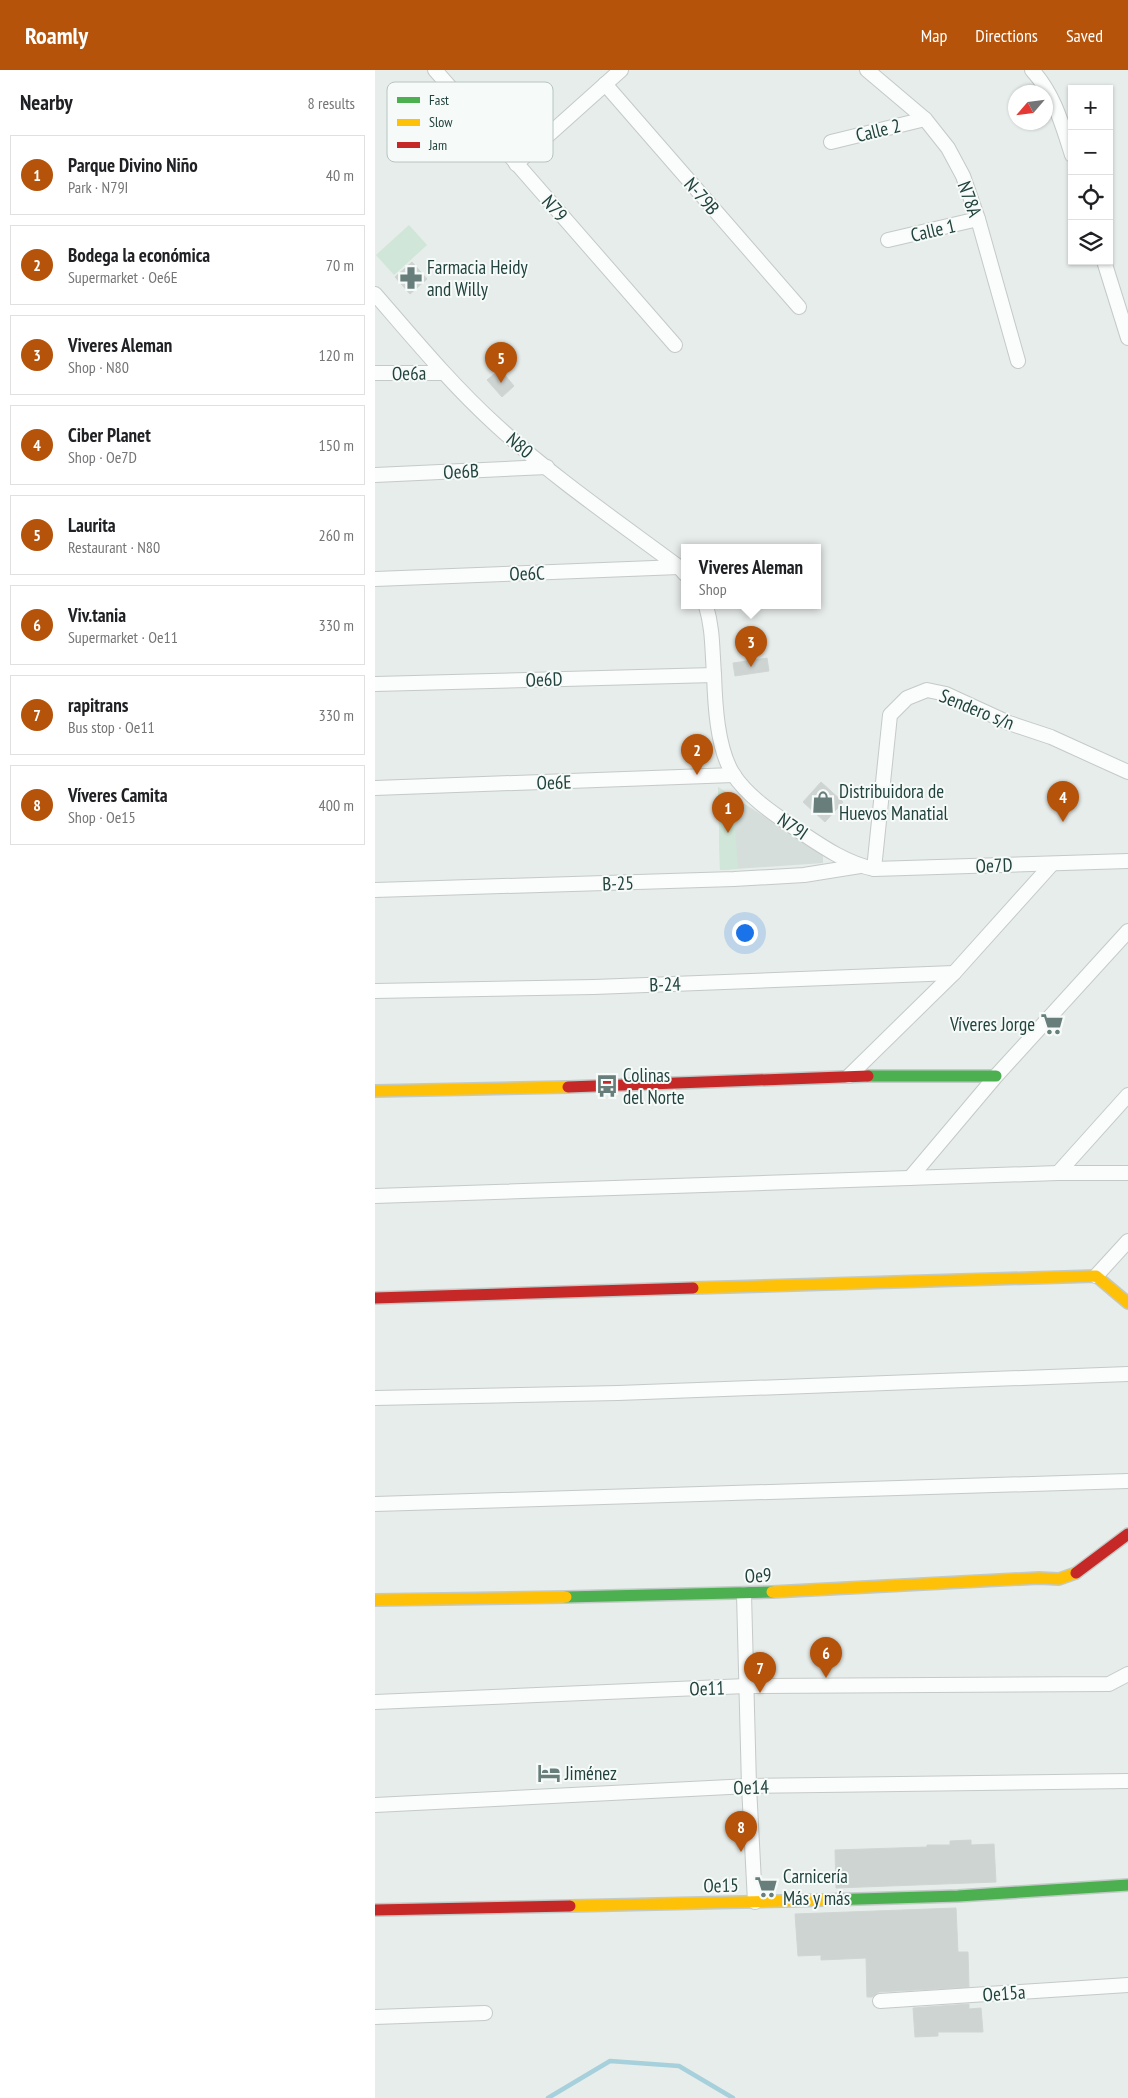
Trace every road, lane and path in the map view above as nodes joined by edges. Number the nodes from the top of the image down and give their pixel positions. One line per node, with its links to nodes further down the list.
1 (621, 70): 6 (street)
2 (867, 70): 7 (street, N78A)
3 (1032, 70): 9 (street)
4 (442, 72): 5 (street, N79)
5 (450, 82)
6 (605, 84): 8 (street); 16 (street, N-79B)
7 (925, 119): 10 (street, Calle 2); 12 (street, N78A)
8 (553, 131)
9 (1068, 141)
10 (831, 142)
11 (516, 164): 18 (street, N79)
12 (978, 219): 13 (street, Calle 1); 19 (street, N78A)
13 (888, 240)
14 (1105, 265): 17 (street)
15 (375, 294): 21 (street, N80)
16 (799, 307)
17 (1128, 338)
18 (675, 345)
19 (1018, 361)
20 (375, 373): 21 (street, Oe6a)
21 (443, 373): 22 (street, N80)
22 (547, 468): 23 (street, Oe6B); 24 (street, N80)
23 (375, 475)
24 (681, 569)
25 (681, 570): 26 (street, Oe6C)
26 (375, 579)
27 (707, 609): 28 (street)
28 (714, 675): 29 (street, Oe6D); 31 (street)
29 (375, 684)
30 (1128, 772): 35 (street, Sendero s/n)
31 (734, 775): 32 (street, Oe6E); 35 (street, N79I)
32 (375, 788)
33 (1128, 861): 34 (street, Oe7D)
34 (1051, 864): 35 (street, Oe7D); 38 (street)
35 (867, 868): 36 (street, B-25)
36 (375, 890)
37 (1128, 931): 41 (street)
38 (954, 973): 39 (street, B-24); 40 (street)
39 (375, 991)
40 (849, 1076): 41 (street); 42 (street)
41 (996, 1076): 46 (street)
42 (375, 1091)
43 (1128, 1095): 44 (street)
44 (1058, 1173): 45 (street); 46 (street)
45 (1128, 1173)
46 (910, 1178): 47 (street)
47 (375, 1196)
48 (1128, 1241): 49 (street)
49 (1096, 1276): 50 (street); 51 (street)
50 (375, 1298)
51 (1128, 1303)
52 (1128, 1374): 53 (street)
53 (375, 1398)
54 (1128, 1481): 55 (street)
55 (375, 1504)
56 (1128, 1534): 57 (street, Oe9)
57 (744, 1594): 58 (street, Oe9); 60 (street)
58 (375, 1600)
59 (1128, 1674): 60 (street, Oe11)
60 (747, 1686): 61 (street, Oe11); 63 (street)
61 (375, 1702)
62 (1128, 1781): 63 (street, Oe14)
63 (749, 1786): 64 (street, Oe14); 66 (street)
64 (375, 1805)
65 (1128, 1885): 66 (street, Oe15)
66 (755, 1902): 67 (street, Oe15)
67 (375, 1910)
68 (1128, 1985): 69 (street, Oe15a)
69 (880, 2001)
70 (485, 2013): 71 (street)
71 (375, 2017)

